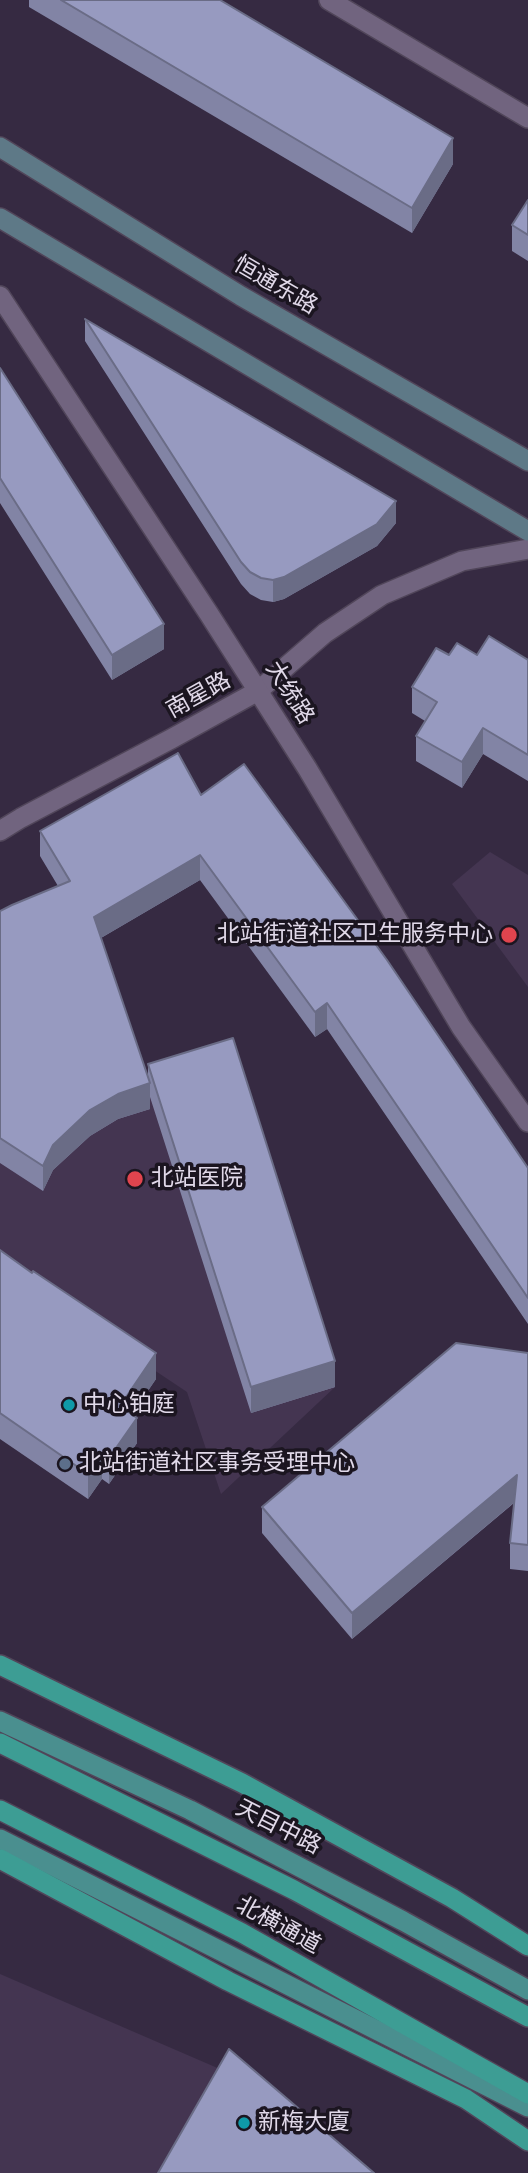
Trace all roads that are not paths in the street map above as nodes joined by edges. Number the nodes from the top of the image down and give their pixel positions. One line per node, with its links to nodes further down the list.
1 (328, 0): 2 (street)
2 (528, 118)
3 (0, 147): 6 (main road, 恒通东路)
4 (0, 218): 7 (main road)
5 (0, 296): 9 (street, 大统路)
6 (528, 461)
7 (528, 531)
8 (528, 550): 9 (street, 南星路)
9 (258, 691): 10 (street, 南星路); 11 (street, 大统路)
10 (0, 831)
11 (528, 1122)
12 (0, 1665): 18 (highway)
13 (0, 1721): 19 (main road, 天目中路)
14 (0, 1743): 20 (highway, 北横通道)
15 (0, 1810): 21 (highway, 北横通道)
16 (0, 1839): 22 (main road)
17 (0, 1859): 23 (highway)
18 (528, 1946)
19 (528, 1990)
20 (528, 2017)
21 (528, 2094)
22 (528, 2106)
23 (528, 2141)

